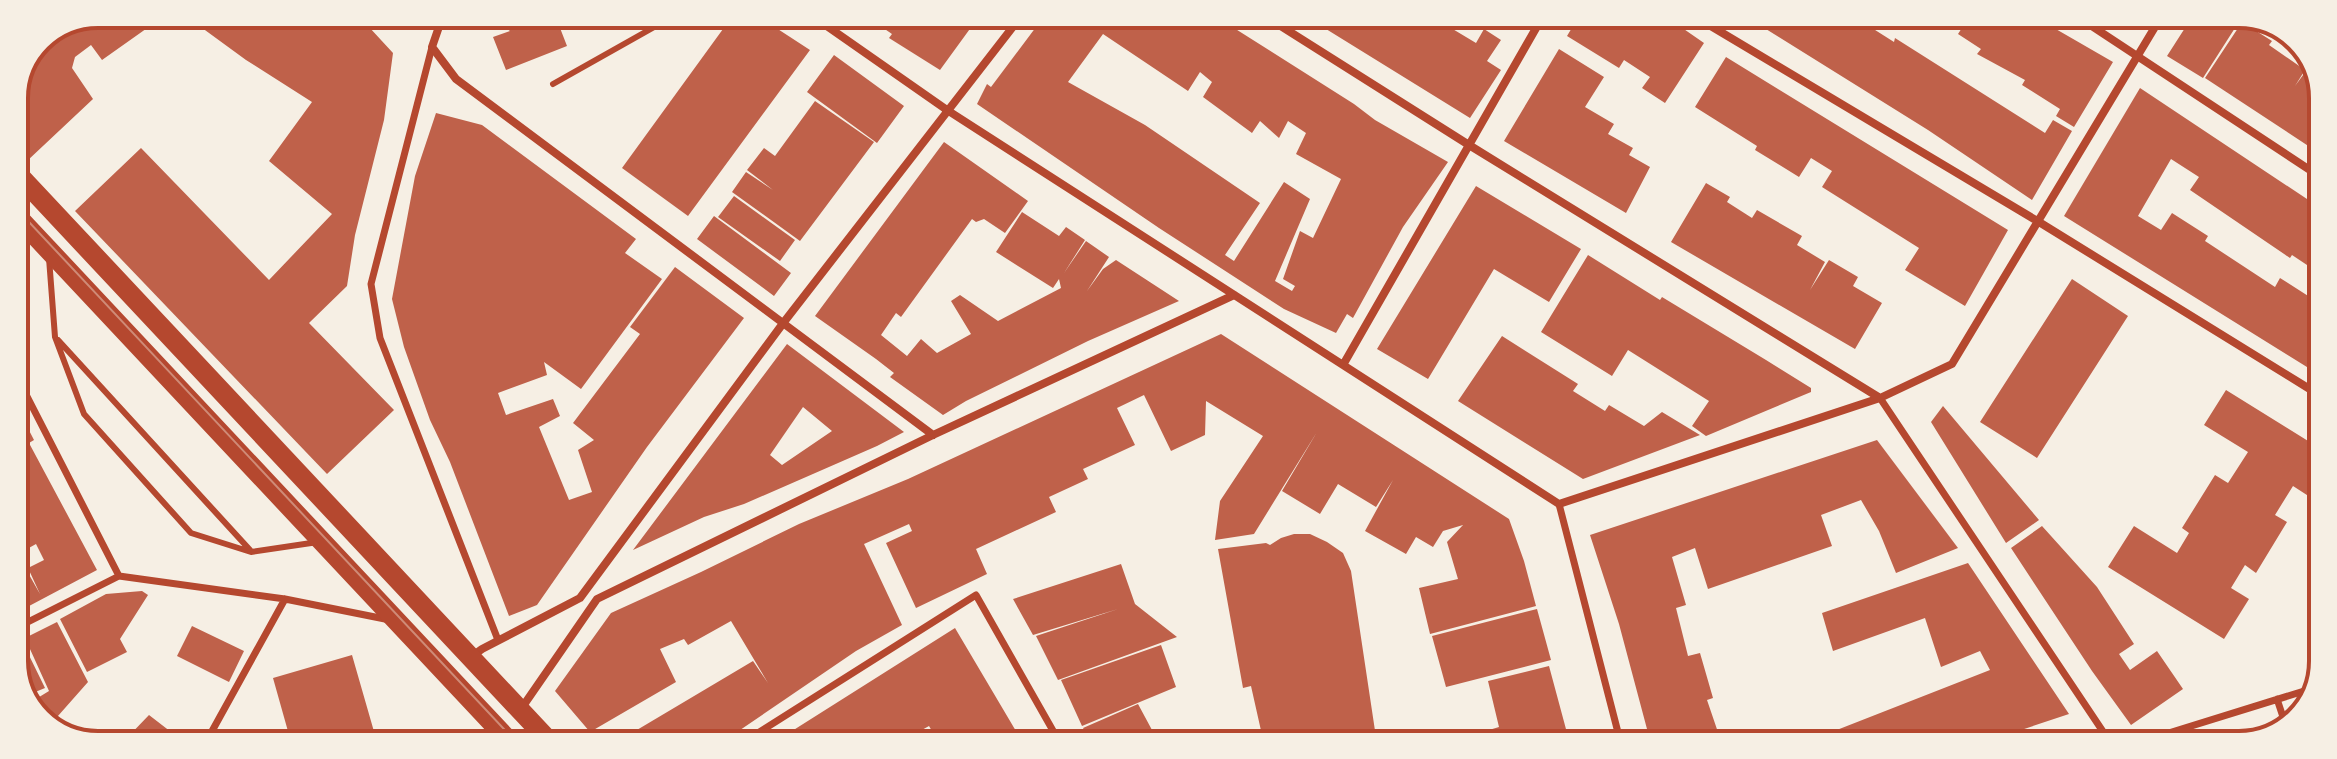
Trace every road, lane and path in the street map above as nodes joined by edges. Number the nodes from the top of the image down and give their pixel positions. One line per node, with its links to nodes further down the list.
1 (439, 28): 10 (street)
2 (651, 28): 12 (lane)
3 (830, 28): 13 (street)
4 (1012, 28): 13 (street)
5 (1284, 28): 14 (street)
6 (1536, 28): 14 (street)
7 (1714, 28): 17 (street)
8 (2095, 28): 11 (street)
9 (2155, 28): 11 (street)
10 (432, 47): 21 (street); 35 (street)
11 (2138, 56): 15 (street); 17 (street)
12 (553, 84)
13 (947, 110): 20 (street); 21 (street)
14 (1469, 145): 23 (street); 25 (street)
15 (2309, 169)
16 (28, 185): 36 (main road)
17 (2039, 222): 24 (street); 25 (street)
18 (28, 228): 19 (main road)
19 (48, 250): 22 (lane); 29 (main road)
20 (1234, 295): 23 (street); 27 (street)
21 (784, 322): 27 (street); 35 (street)
22 (55, 337): 30 (lane); 30 (lane)
23 (1343, 365): 28 (street)
24 (2309, 389)
25 (1880, 398): 28 (street); 47 (street)
26 (28, 408): 31 (street)
27 (933, 435): 39 (street)
28 (1559, 504): 46 (street)
29 (321, 542): 30 (lane); 34 (main road)
30 (251, 552)
31 (119, 576): 32 (street); 33 (street)
32 (285, 599): 34 (street); 41 (street)
33 (28, 622)
34 (398, 622): 42 (main road)
35 (498, 640): 36 (street)
36 (471, 658): 39 (main road)
37 (2302, 692): 38 (street)
38 (2277, 699): 40 (street); 48 (street)
39 (521, 710): 43 (main road)
40 (2282, 715)
41 (212, 731)
42 (497, 731)
43 (540, 731)
44 (761, 731): 45 (street)
45 (1053, 731)
46 (1618, 731)
47 (2103, 731)
48 (2175, 731)

